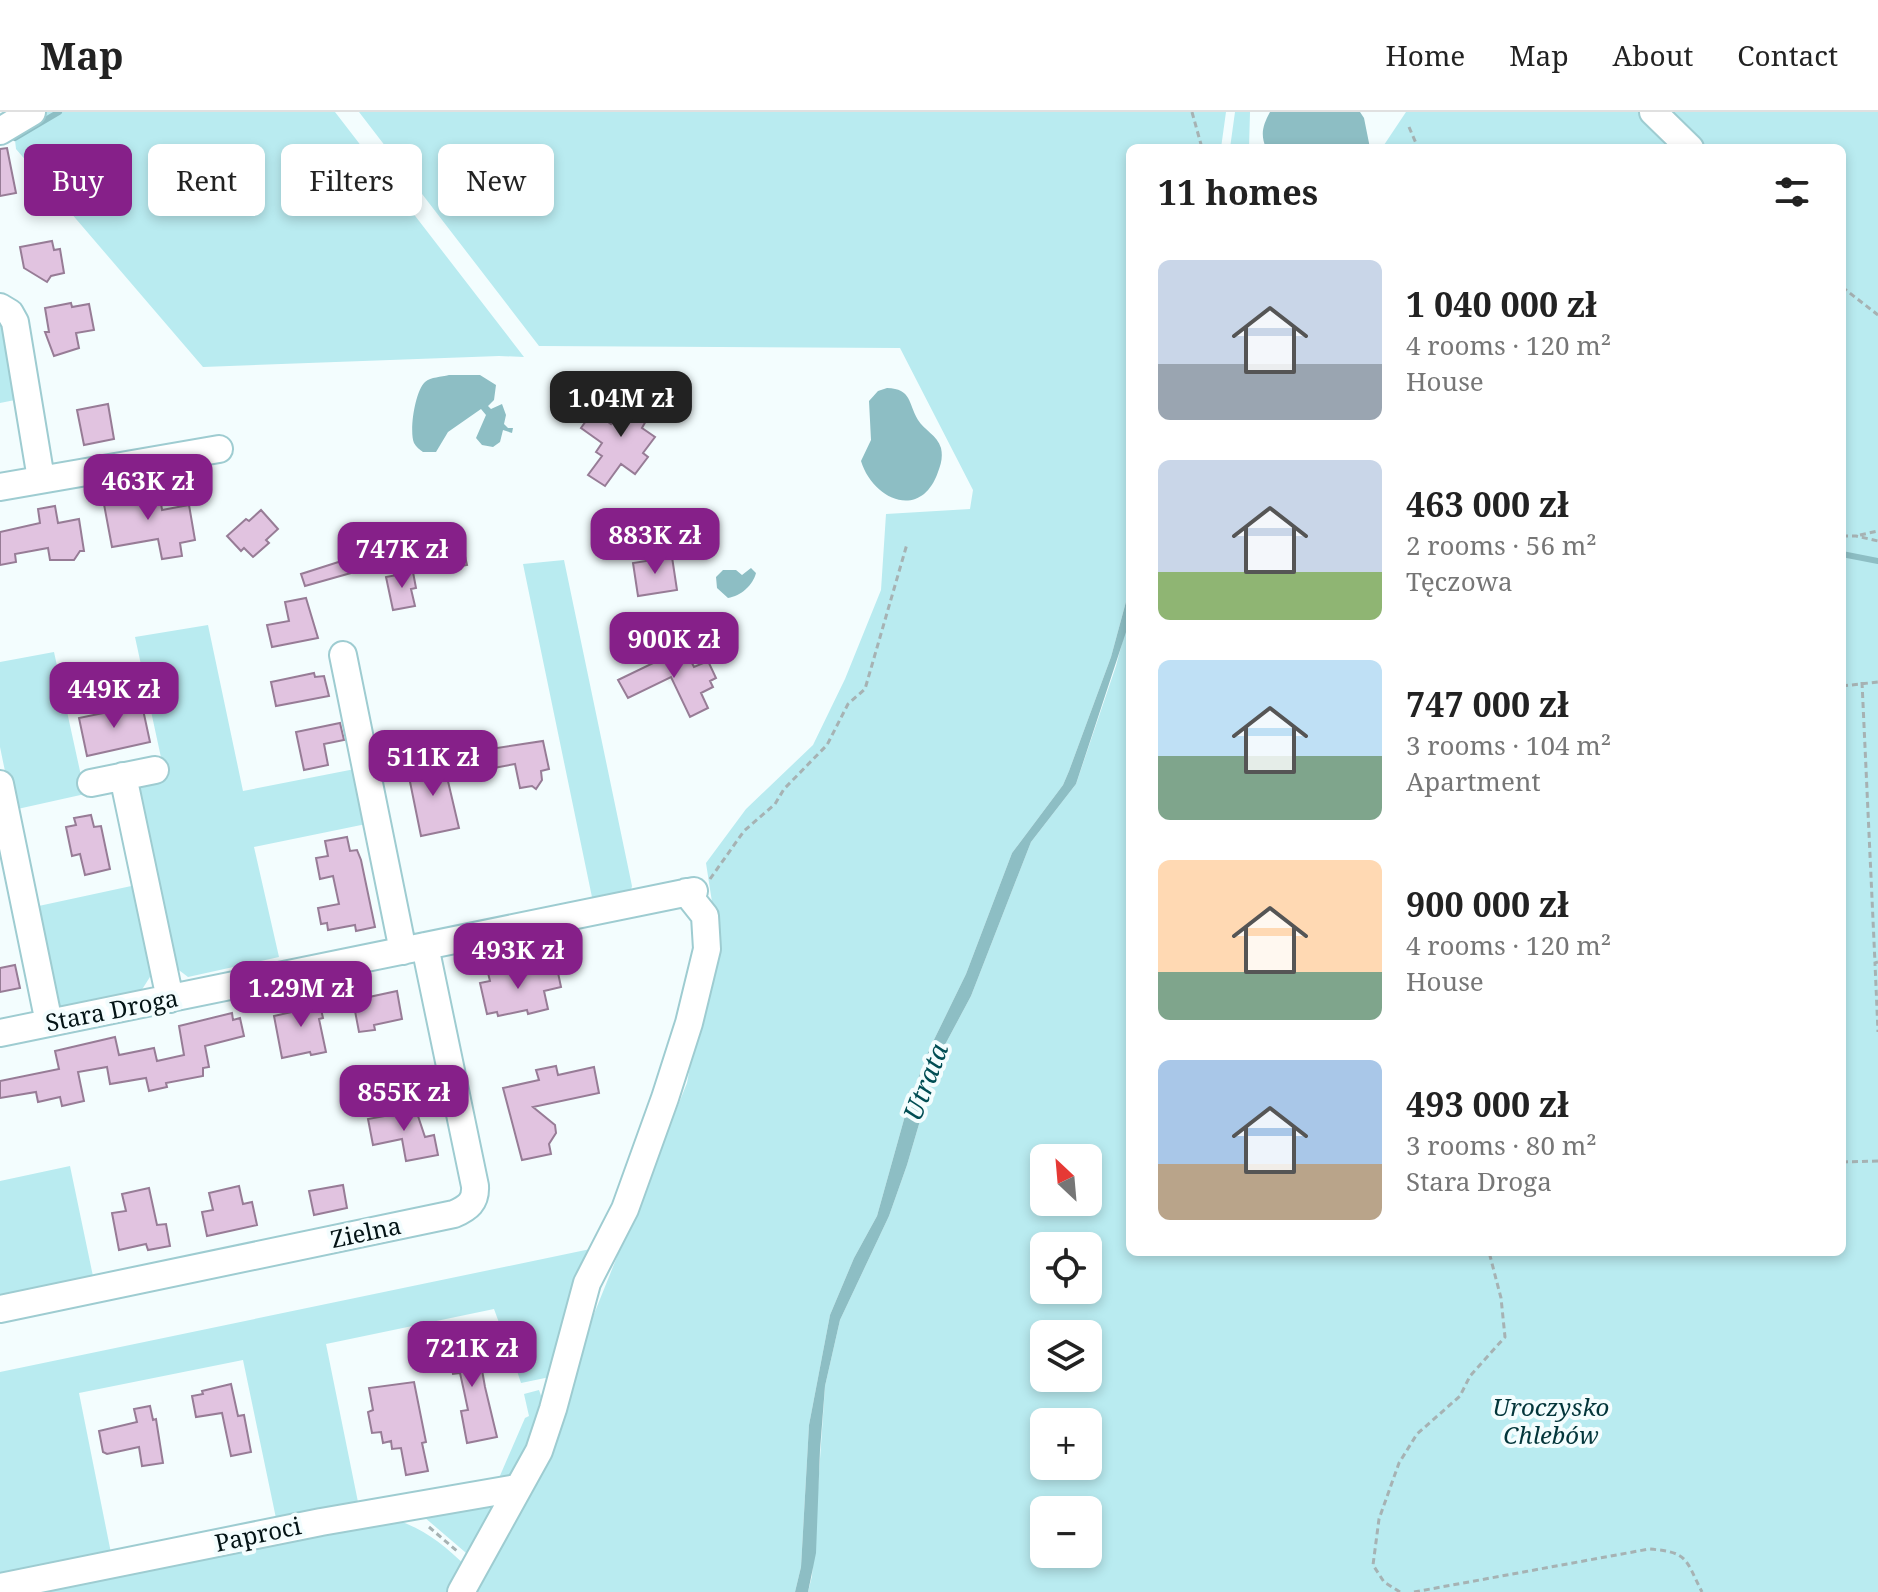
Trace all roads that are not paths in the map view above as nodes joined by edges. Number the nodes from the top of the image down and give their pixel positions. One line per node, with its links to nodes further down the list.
1 (32, 112): 3 (street)
2 (1653, 112): 4 (street)
3 (0, 131)
4 (1686, 144)
5 (0, 307): 7 (street)
6 (219, 449): 7 (street)
7 (41, 479): 8 (street)
8 (0, 487)
9 (343, 655): 14 (street)
10 (155, 770): 11 (street)
11 (123, 776): 12 (street); 15 (street)
12 (91, 783)
13 (0, 784): 16 (street)
14 (414, 948): 15 (street, Stara Droga); 18 (street, Zielna); 19 (street, Stara Droga)
15 (170, 999): 16 (street, Stara Droga)
16 (49, 1023): 17 (street, Stara Droga)
17 (0, 1033)
18 (0, 1309)
19 (517, 1488): 20 (street, Paproci); 21 (street)
20 (0, 1587)
21 (461, 1592)

